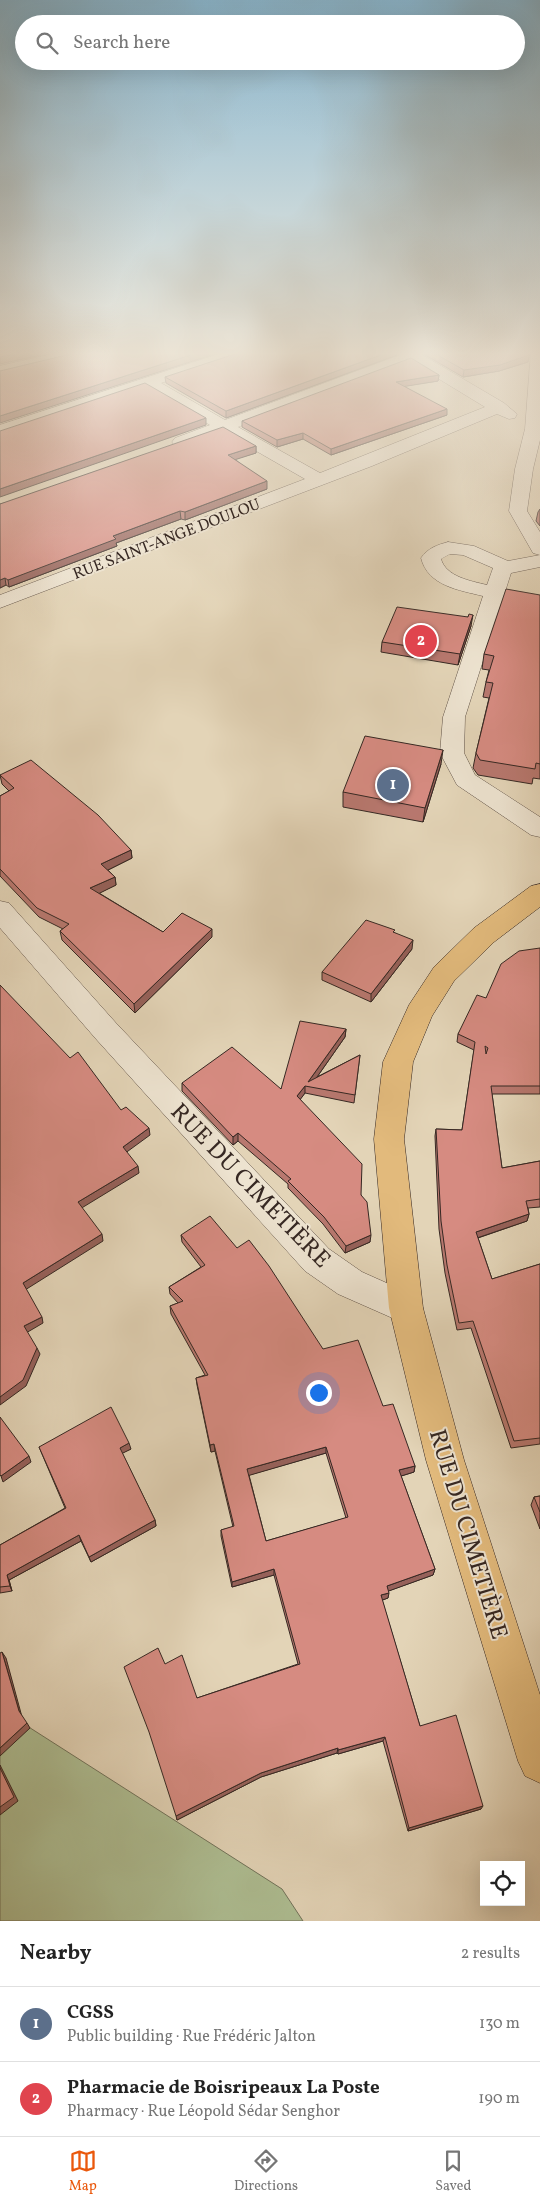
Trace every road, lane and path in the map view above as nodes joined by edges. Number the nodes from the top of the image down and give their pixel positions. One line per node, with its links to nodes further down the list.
1 (181, 442): 5 (street)
2 (253, 442): 6 (street)
3 (414, 442): 6 (street, RUE SAINT-ANGE DOULOU)
4 (531, 442): 7 (street)
5 (169, 446)
6 (320, 480): 11 (street, RUE SAINT-ANGE DOULOU)
7 (540, 549)
8 (540, 561): 9 (street)
9 (506, 567): 10 (street); 10 (street)
10 (494, 592): 12 (street)
11 (0, 602)
12 (540, 829)
13 (540, 893): 15 (main road)
14 (0, 910): 15 (street, RUE DU CIMETIÈRE)
15 (406, 1308): 16 (main road, RUE DU CIMETIÈRE)
16 (540, 1761)

